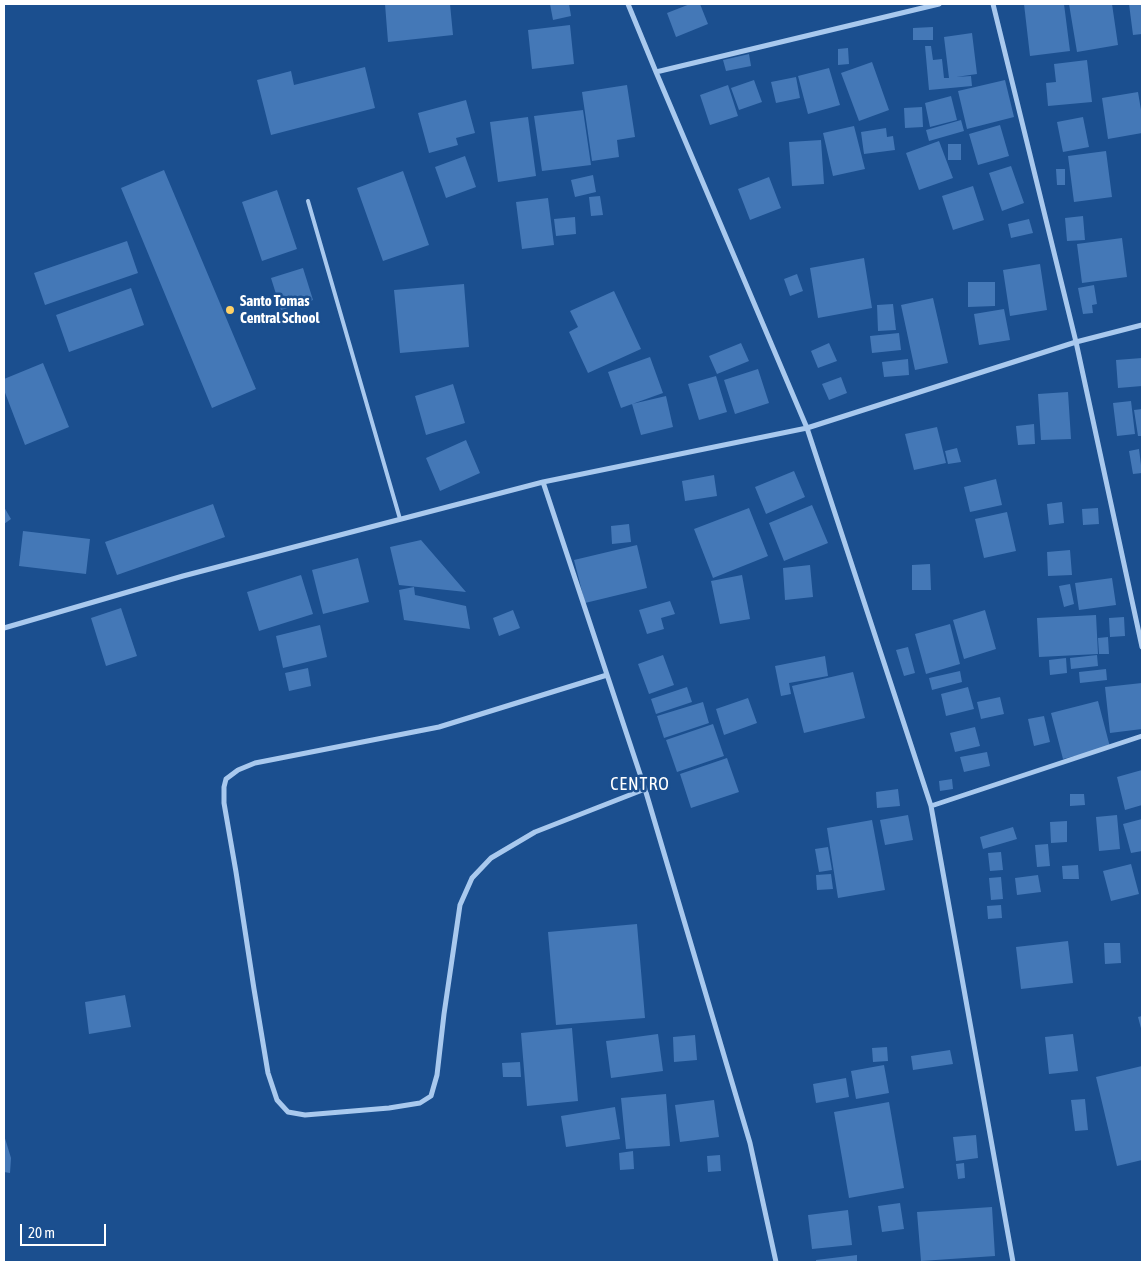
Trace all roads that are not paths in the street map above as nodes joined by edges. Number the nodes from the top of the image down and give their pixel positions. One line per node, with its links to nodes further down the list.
1 (628, 4): 4 (street)
2 (939, 4): 4 (street)
3 (993, 4): 7 (street)
4 (656, 72): 8 (street)
5 (308, 201): 10 (lane)
6 (1142, 325): 7 (street)
7 (1076, 342): 8 (street); 12 (street)
8 (807, 428): 9 (street); 16 (street)
9 (543, 482): 10 (street); 13 (street)
10 (400, 519): 11 (street)
11 (4, 628)
12 (1142, 647)
13 (607, 674): 15 (street); 15 (street)
14 (1142, 736): 16 (street)
15 (645, 789): 17 (street)
16 (931, 806): 18 (street)
17 (776, 1262)
18 (1013, 1262)

